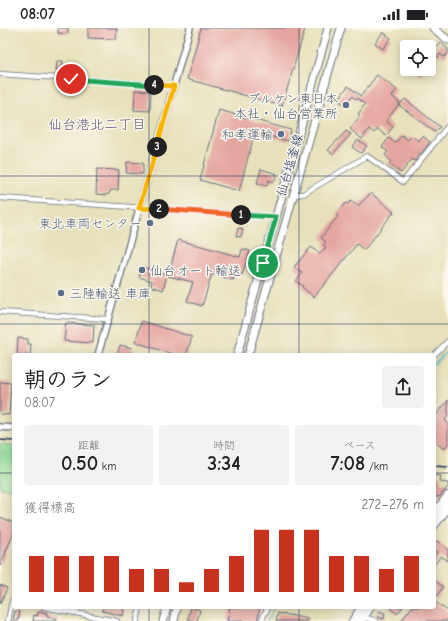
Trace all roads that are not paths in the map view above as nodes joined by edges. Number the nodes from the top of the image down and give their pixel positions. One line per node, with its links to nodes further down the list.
1 (190, 28): 7 (street)
2 (328, 28): 14 (main road, 仙台塩釜線)
3 (341, 28): 11 (main road, 仙台塩釜線)
4 (433, 28): 5 (main road)
5 (448, 40)
6 (0, 74): 7 (street)
7 (174, 86): 13 (street)
8 (448, 126): 9 (street)
9 (444, 132): 10 (street); 11 (street)
10 (448, 136)
11 (293, 195): 20 (main road, 仙台塩釜線)
12 (0, 198): 13 (street)
13 (139, 208): 14 (street); 16 (street)
14 (276, 217): 19 (main road, 仙台塩釜線)
15 (0, 312): 16 (street)
16 (107, 319): 18 (street)
17 (448, 341): 21 (street)
18 (98, 353)
19 (238, 353)
20 (249, 353)
21 (436, 353)
22 (0, 427): 23 (street)
23 (12, 428)
24 (448, 497): 26 (highway)
25 (448, 508): 27 (highway)
26 (436, 512)
27 (436, 523)
28 (12, 600): 37 (street)
29 (54, 609): 38 (street)
30 (140, 609): 39 (street)
31 (166, 609): 40 (main road)
32 (177, 609): 41 (main road)
33 (267, 609): 42 (street)
34 (361, 609): 43 (highway)
35 (369, 609): 36 (highway)
36 (362, 619): 44 (street)
37 (8, 621)
38 (117, 621)
39 (137, 621)
40 (163, 621)
41 (174, 621)
42 (262, 621)
43 (353, 621)
44 (376, 621)

